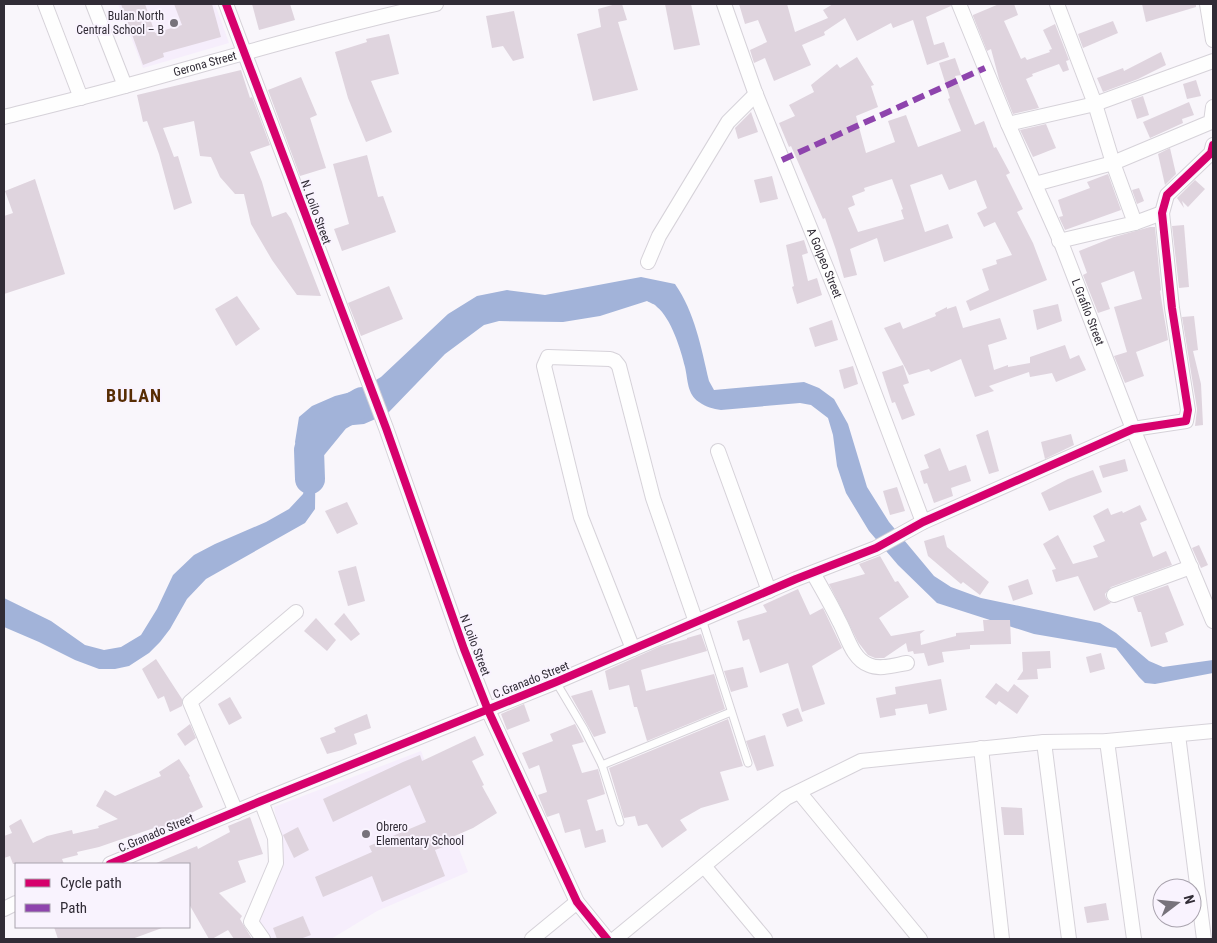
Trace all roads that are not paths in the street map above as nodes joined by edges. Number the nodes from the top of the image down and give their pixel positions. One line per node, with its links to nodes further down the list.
1 (45, 4): 15 (street)
2 (93, 4): 13 (street)
3 (226, 4): 11 (street, N. Loilo Street)
4 (436, 4): 9 (street, Gerona Street)
5 (724, 4): 14 (street, A Golpeo Street)
6 (959, 4): 19 (street, L Grafilo Street)
7 (1057, 4): 16 (street)
8 (1207, 4): 10 (street)
9 (375, 10): 11 (street, Gerona Street)
10 (1213, 40)
11 (245, 52): 13 (street, Gerona Street); 28 (street, N. Loilo Street)
12 (1213, 61): 16 (street)
13 (125, 86): 15 (street, Gerona Street)
14 (756, 94): 27 (street); 31 (street, A Golpeo Street)
15 (81, 98): 18 (street, Gerona Street)
16 (1095, 104): 19 (street); 22 (street)
17 (1213, 107): 20 (street)
18 (4, 117)
19 (1008, 124): 23 (street, L Grafilo Street)
20 (1212, 127): 22 (street)
21 (1213, 145): 24 (street)
22 (1113, 163): 23 (street); 25 (street)
23 (1034, 184): 26 (street, L Grafilo Street)
24 (1162, 213): 25 (street); 29 (street, C.Granado Street)
25 (1135, 223): 26 (street)
26 (1060, 241): 29 (street, L Grafilo Street)
27 (648, 262)
28 (386, 428): 42 (street, N Loilo Street)
29 (1133, 429): 31 (street, C.Granado Street); 32 (street, L Grafilo Street)
30 (718, 450): 34 (street)
31 (923, 522): 33 (street, C.Granado Street)
32 (1191, 567): 35 (street); 38 (street, L Grafilo Street)
33 (813, 573): 34 (street, C.Granado Street); 40 (street)
34 (768, 591): 37 (street, C.Granado Street)
35 (1114, 595)
36 (296, 612): 53 (street)
37 (699, 621): 39 (street, C.Granado Street); 39 (street); 43 (lane)
38 (1213, 621)
39 (633, 649): 41 (street, C.Granado Street)
40 (907, 663)
41 (556, 682): 42 (street, C.Granado Street); 50 (lane)
42 (488, 710): 52 (street, C.Granado Street); 57 (street, N Loilo Street)
43 (731, 712): 49 (lane); 50 (lane)
44 (1213, 731): 45 (street)
45 (1178, 735): 46 (street); 67 (street)
46 (1108, 741): 47 (street); 66 (street)
47 (1044, 742): 48 (street); 65 (street)
48 (981, 748): 51 (street); 64 (street)
49 (748, 763)
50 (602, 765): 54 (lane)
51 (799, 792): 56 (street); 63 (street)
52 (261, 801): 53 (street, C.Granado Street); 58 (street)
53 (236, 812): 55 (street, C.Granado Street)
54 (620, 822)
55 (112, 863)
56 (704, 866): 61 (street); 62 (street)
57 (577, 902): 59 (street); 60 (street, N Loilo Street)
58 (263, 939)
59 (532, 939)
60 (606, 939)
61 (615, 939)
62 (765, 939)
63 (920, 939)
64 (1002, 939)
65 (1069, 939)
66 (1134, 939)
67 (1204, 939)

